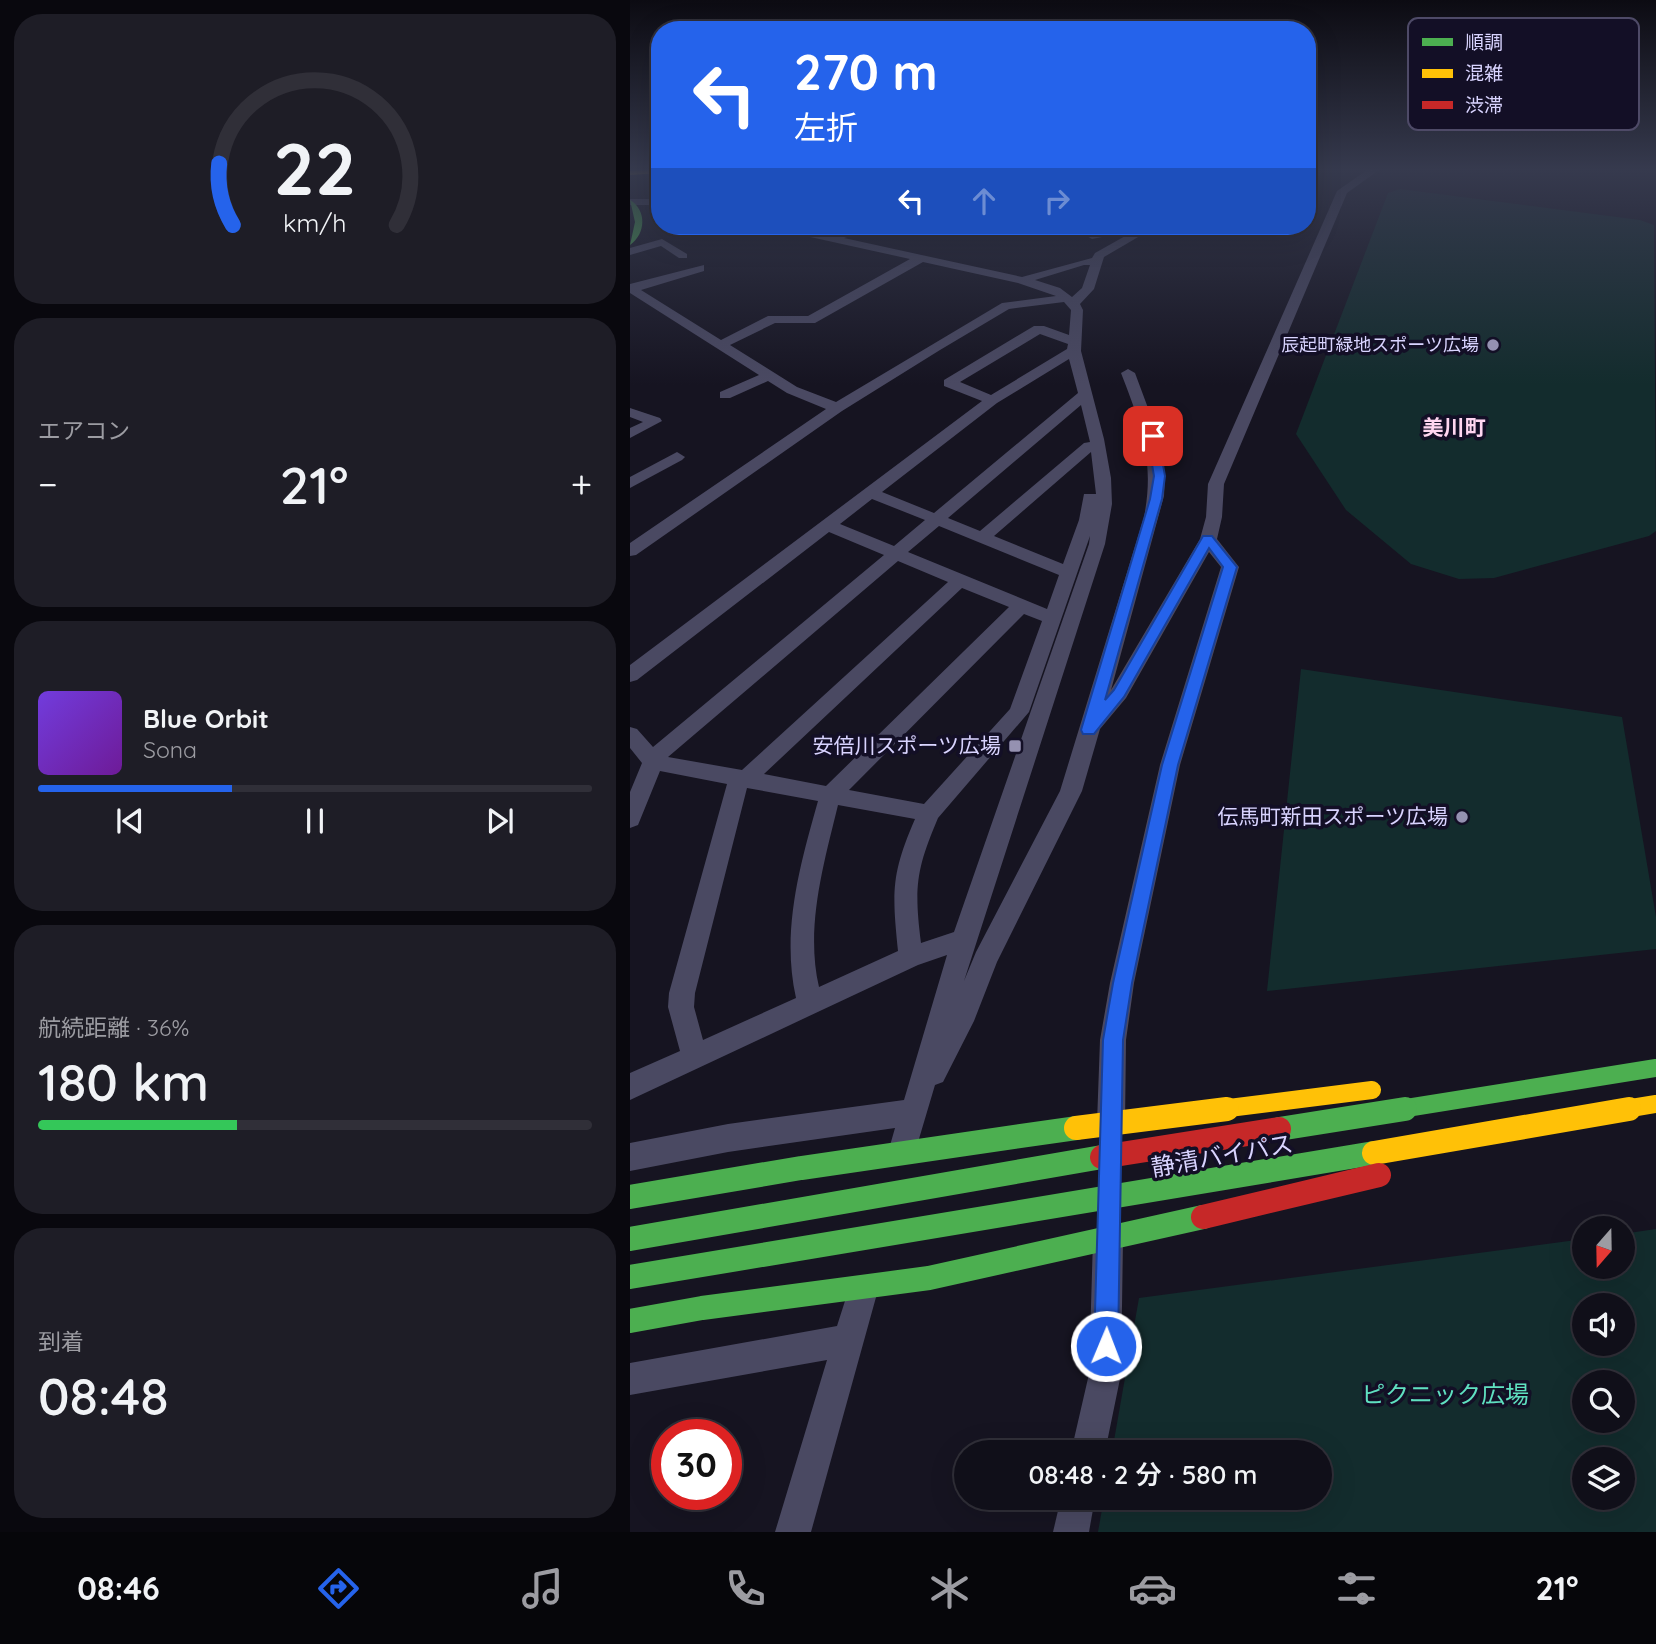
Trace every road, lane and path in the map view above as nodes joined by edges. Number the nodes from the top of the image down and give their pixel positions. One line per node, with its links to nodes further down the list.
1 (850, 241): 6 (street)
2 (1122, 241): 7 (street)
3 (1320, 241): 29 (street)
4 (630, 252): 5 (street)
5 (683, 256)
6 (923, 257): 9 (street); 12 (street)
7 (1097, 261): 9 (street); 11 (street)
8 (700, 268): 10 (street)
9 (1021, 280): 11 (street)
10 (631, 289): 12 (street)
11 (1070, 300): 13 (street); 19 (street)
12 (723, 344): 15 (street)
13 (1074, 346): 16 (street); 18 (street); 18 (street)
14 (1128, 373): 37 (street)
15 (770, 375): 17 (street); 19 (street)
16 (1086, 394): 22 (street); 26 (street)
17 (725, 395)
18 (992, 400): 25 (street)
19 (836, 408): 30 (street)
20 (630, 412): 21 (street)
21 (630, 434)
22 (1093, 443): 28 (street); 32 (street); 44 (street)
23 (677, 457): 24 (street)
24 (630, 483)
25 (869, 492): 26 (street); 27 (street)
26 (937, 520): 28 (street); 31 (street)
27 (825, 524): 31 (street); 36 (street)
28 (982, 538): 32 (street)
29 (1208, 539): 37 (street); 64 (street)
30 (630, 551)
31 (897, 554): 33 (street); 39 (street)
32 (1069, 573): 35 (street)
33 (960, 580): 34 (street); 40 (street)
34 (1021, 606): 35 (street); 41 (street)
35 (1051, 618): 42 (street)
36 (630, 675)
37 (1089, 730): 53 (street)
38 (630, 734): 39 (street)
39 (653, 762): 40 (street); 43 (street)
40 (743, 779): 41 (street); 47 (street)
41 (831, 795): 42 (street); 46 (street)
42 (929, 813): 45 (street)
43 (630, 819)
44 (964, 939): 45 (street); 53 (street)
45 (912, 957): 46 (street)
46 (810, 1004): 47 (street)
47 (695, 1057): 50 (street)
48 (1656, 1067): 49 (main road, bridge); 59 (main road, 静清バイパス, bridge)
49 (1466, 1082)
50 (630, 1087)
51 (1385, 1089): 58 (main road, bridge)
52 (1656, 1104): 54 (main road, 静清バイパス, bridge)
53 (915, 1107): 55 (street); 62 (street)
54 (1635, 1108): 56 (main road, bridge); 60 (main road, 静清バイパス, bridge)
55 (630, 1157)
56 (1447, 1157)
57 (1394, 1171): 61 (main road, bridge)
58 (630, 1198)
59 (630, 1240)
60 (630, 1278)
61 (630, 1321)
62 (849, 1340): 63 (street); 66 (street)
63 (630, 1379)
64 (1091, 1440)
65 (1076, 1510): 67 (street)
66 (793, 1532)
67 (1071, 1532)

